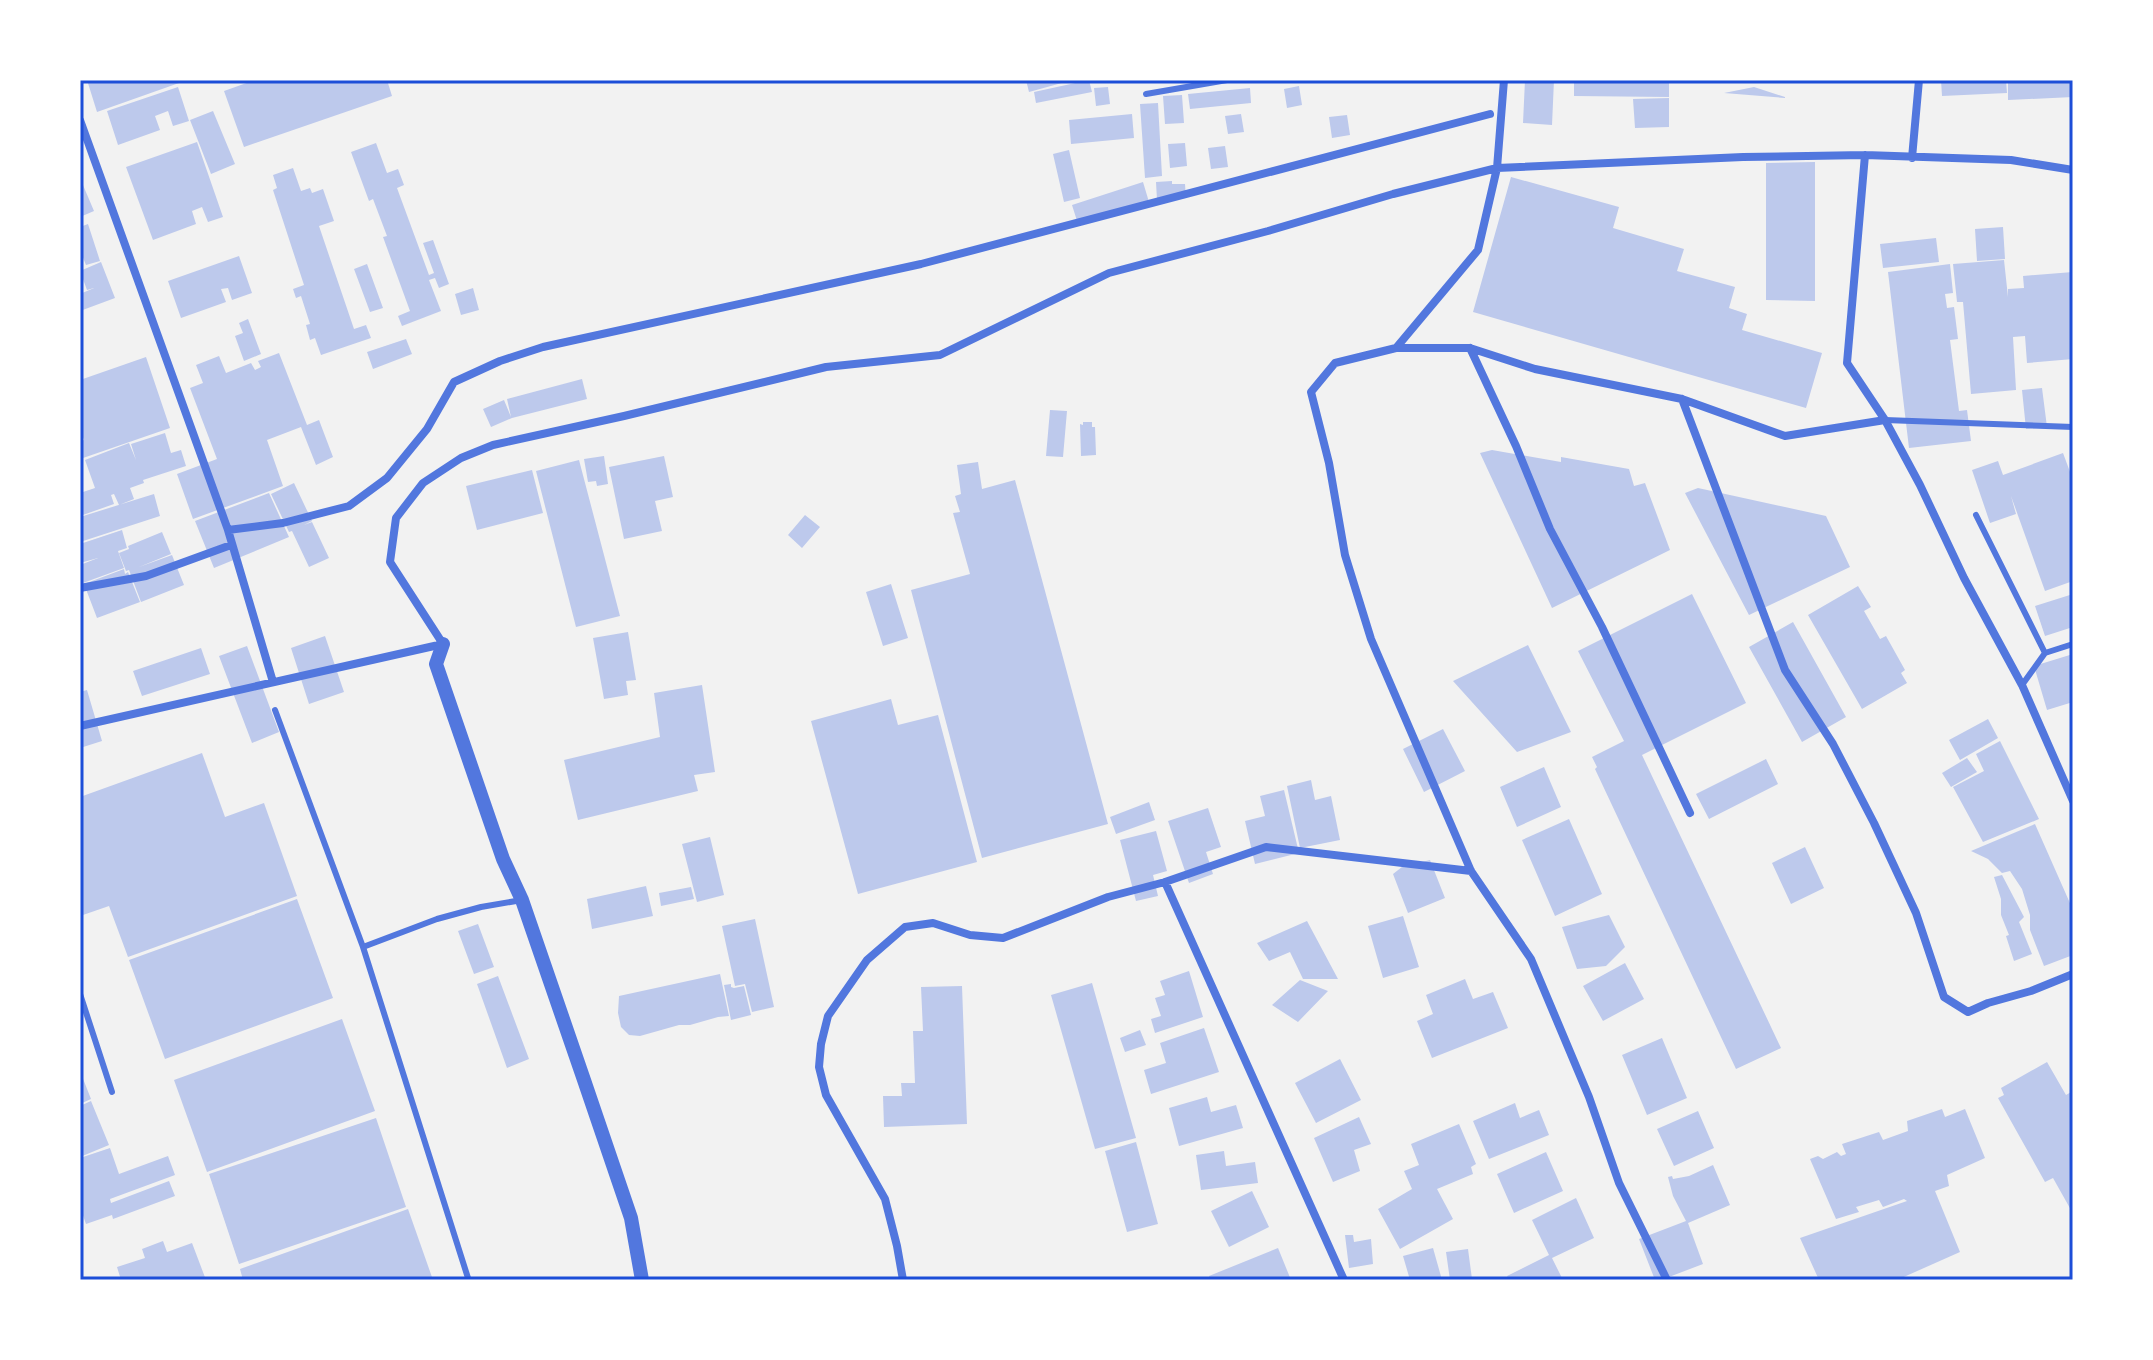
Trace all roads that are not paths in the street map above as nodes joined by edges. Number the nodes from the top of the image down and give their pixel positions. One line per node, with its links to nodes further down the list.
1 (1227, 80): 4 (lane)
2 (1504, 80): 9 (street)
3 (1919, 80): 8 (street)
4 (1146, 94)
5 (1490, 114): 17 (street)
6 (80, 120): 17 (street)
7 (1865, 155): 8 (street); 9 (street); 14 (street)
8 (1912, 158): 10 (street)
9 (1497, 168): 11 (street); 20 (street)
10 (2073, 170)
11 (1396, 348): 12 (street); 29 (street)
12 (1470, 348): 13 (street); 28 (street)
13 (1682, 399): 14 (street); 33 (street)
14 (1885, 420): 15 (lane); 24 (street)
15 (2073, 427)
16 (1976, 515): 22 (lane)
17 (228, 530): 18 (street)
18 (231, 545): 19 (street); 23 (street)
19 (80, 588)
20 (443, 644): 23 (street); 31 (street)
21 (2073, 644): 22 (lane)
22 (2045, 653): 24 (lane)
23 (273, 682): 26 (street)
24 (2022, 685): 27 (street)
25 (275, 710): 32 (lane)
26 (80, 726)
27 (2073, 801)
28 (1690, 813)
29 (1471, 871): 30 (street); 40 (street)
30 (1165, 882): 38 (street); 39 (street)
31 (522, 900): 32 (lane); 37 (street)
32 (363, 947): 36 (lane)
33 (2073, 974)
34 (80, 994): 35 (lane)
35 (112, 1092)
36 (468, 1278)
37 (642, 1280)
38 (903, 1280)
39 (1344, 1280)
40 (1667, 1280)

